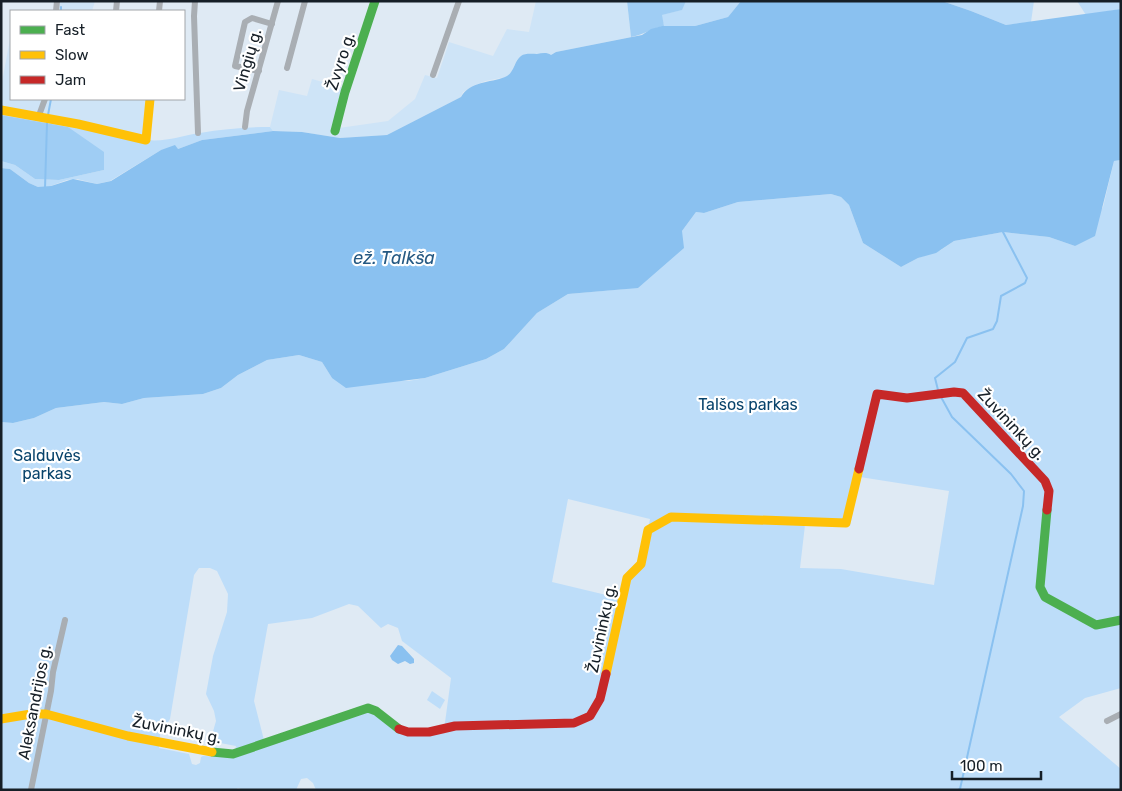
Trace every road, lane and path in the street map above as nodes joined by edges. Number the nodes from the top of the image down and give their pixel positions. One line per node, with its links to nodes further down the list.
1 (195, 1): 16 (street)
2 (278, 1): 6 (street, Vingių g.)
3 (306, 1): 7 (street)
4 (376, 1): 15 (street, Žvyro g.)
5 (459, 1): 9 (street)
6 (272, 24): 8 (street, Vingių g.); 8 (street)
7 (287, 68)
8 (259, 71): 14 (street, Vingių g.)
9 (433, 75)
10 (45, 100): 13 (street)
11 (150, 100): 13 (street)
12 (1, 110): 13 (street)
13 (38, 118)
14 (245, 127)
15 (335, 131)
16 (198, 133)
17 (65, 620): 19 (street, Aleksandrijos g.)
18 (1121, 620): 19 (street, Žuvininkų g.)
19 (46, 714): 21 (street, Žuvininkų g.); 23 (street, Aleksandrijos g.)
20 (1121, 714): 22 (street)
21 (1, 719)
22 (1107, 721)
23 (31, 790)

